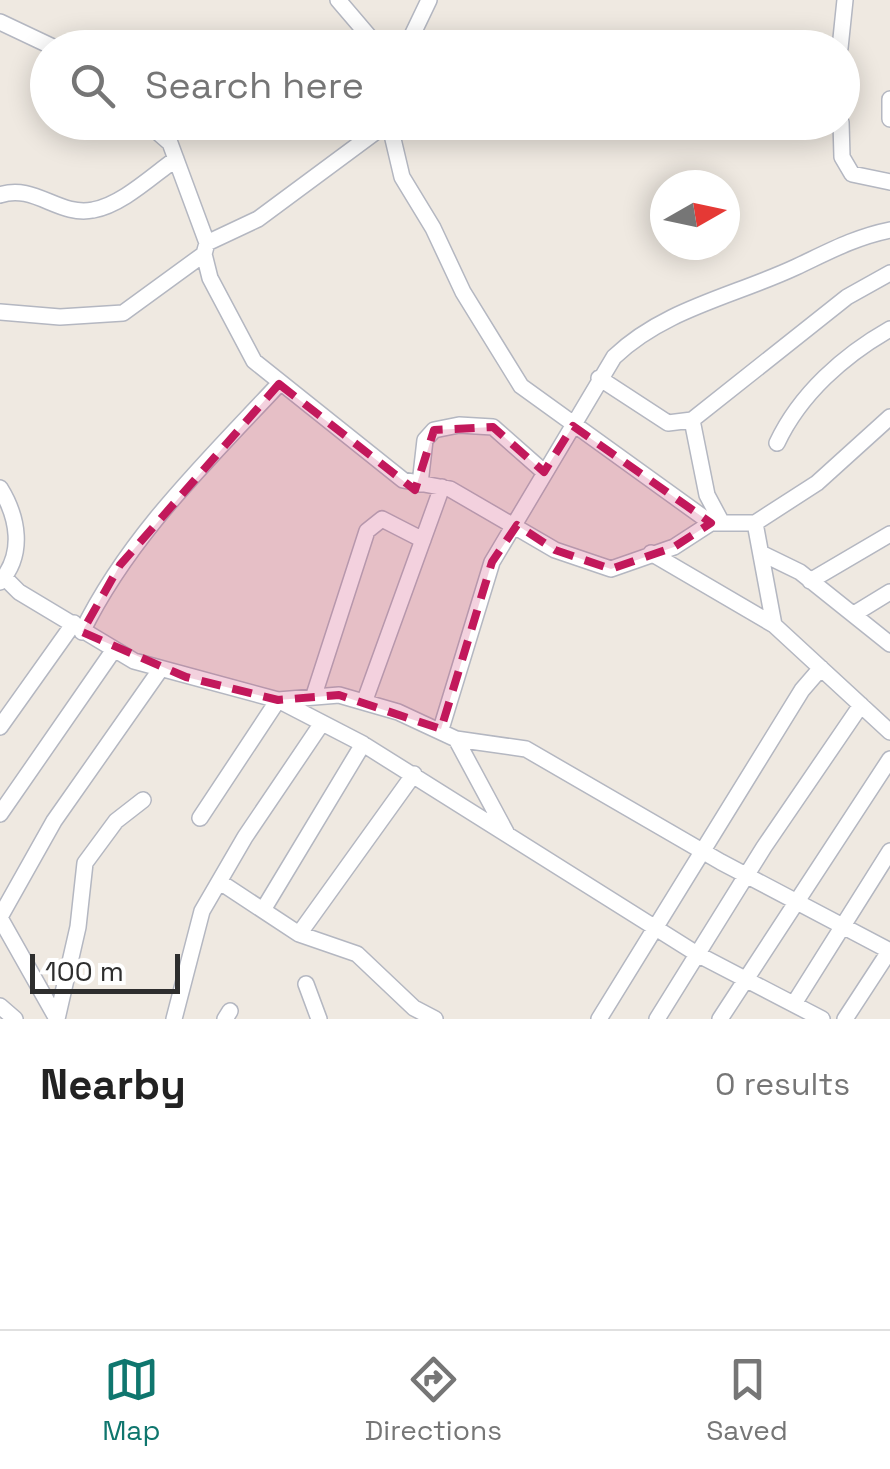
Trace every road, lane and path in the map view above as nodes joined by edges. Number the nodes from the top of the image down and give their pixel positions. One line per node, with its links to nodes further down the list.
1 (338, 0): 5 (street)
2 (430, 0): 6 (street)
3 (845, 0): 7 (street)
4 (0, 22): 8 (street)
5 (364, 30)
6 (415, 30)
7 (842, 30)
8 (30, 36)
9 (890, 99): 10 (street)
10 (890, 118)
11 (165, 140): 15 (street)
12 (365, 140): 19 (street)
13 (393, 140): 27 (street)
14 (842, 140): 16 (street)
15 (176, 159): 17 (street); 19 (street)
16 (890, 182)
17 (0, 195)
18 (890, 230): 23 (street)
19 (205, 248): 21 (street); 24 (street)
20 (890, 273): 26 (street)
21 (0, 312)
22 (890, 329): 28 (street)
23 (599, 378): 26 (street); 27 (street)
24 (278, 384): 30 (street); 45 (street)
25 (890, 417): 34 (street)
26 (692, 420): 33 (street)
27 (572, 426): 29 (street); 33 (street)
28 (777, 443)
29 (544, 472): 30 (street); 35 (street)
30 (420, 484): 31 (street)
31 (442, 486): 35 (street); 37 (street)
32 (0, 488): 40 (street)
33 (717, 523): 34 (street); 38 (street)
34 (755, 523): 39 (street)
35 (517, 525): 38 (street); 56 (street)
36 (890, 534): 41 (street)
37 (423, 540): 50 (street); 52 (street)
38 (651, 553): 44 (street)
39 (763, 554): 41 (street); 44 (street)
40 (3, 580): 45 (street)
41 (810, 580): 43 (street)
42 (890, 592): 43 (street)
43 (854, 614): 46 (street)
44 (774, 625): 48 (street)
45 (78, 627): 47 (street); 55 (street)
46 (890, 644)
47 (113, 651): 49 (street); 63 (street)
48 (822, 668): 53 (street); 66 (street)
49 (160, 670): 51 (street); 72 (street)
50 (314, 695): 51 (street); 52 (street)
51 (278, 700): 54 (street); 64 (street)
52 (365, 700): 56 (street)
53 (875, 711): 57 (street); 68 (street)
54 (322, 724): 59 (street); 69 (street)
55 (0, 728)
56 (441, 729): 58 (street)
57 (890, 732)
58 (456, 739): 65 (street); 66 (street)
59 (362, 744): 61 (street); 71 (street)
60 (890, 760): 70 (street)
61 (414, 774): 65 (street); 75 (street)
62 (144, 800): 83 (street)
63 (0, 814)
64 (200, 818)
65 (510, 838): 73 (street)
66 (701, 851): 68 (street); 73 (street)
67 (890, 851): 74 (street)
68 (746, 876): 70 (street); 77 (street)
69 (220, 882): 71 (street); 84 (street)
70 (795, 902): 74 (street); 78 (street)
71 (263, 910): 75 (street)
72 (0, 918): 83 (street)
73 (653, 926): 77 (street); 87 (street)
74 (843, 926): 76 (street); 80 (street)
75 (299, 934): 86 (street)
76 (890, 951): 91 (street)
77 (697, 954): 78 (street); 88 (street)
78 (746, 979): 80 (street); 89 (street)
79 (306, 984): 85 (street)
80 (795, 1002): 90 (street)
81 (0, 1006): 82 (street)
82 (15, 1019)
83 (57, 1019)
84 (174, 1019)
85 (319, 1019)
86 (435, 1019)
87 (599, 1019)
88 (657, 1019)
89 (720, 1019)
90 (822, 1019)
91 (845, 1019)

